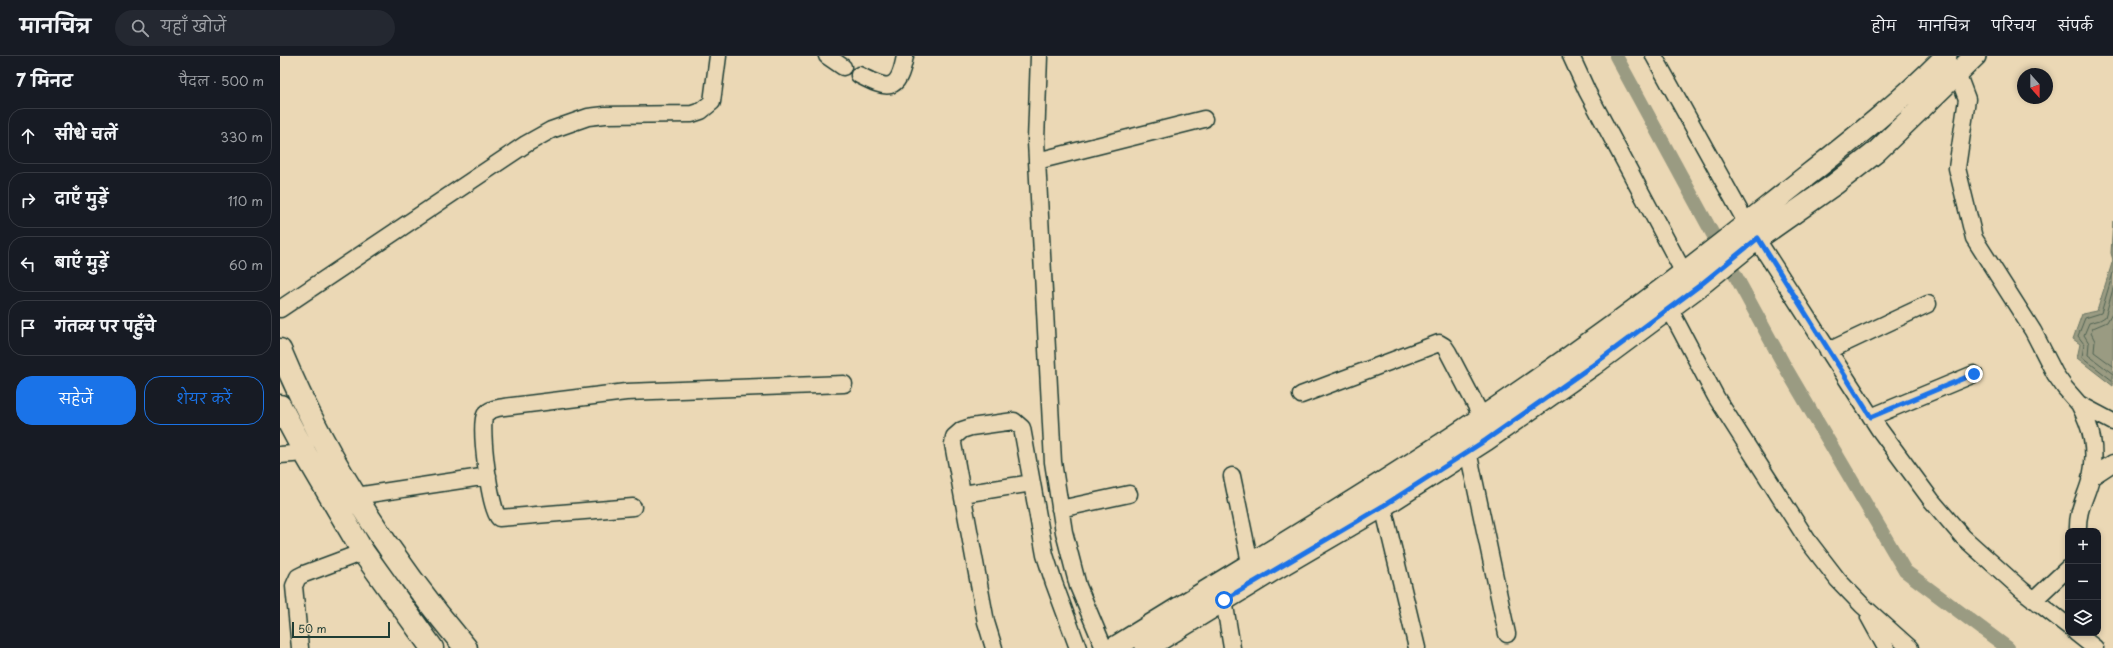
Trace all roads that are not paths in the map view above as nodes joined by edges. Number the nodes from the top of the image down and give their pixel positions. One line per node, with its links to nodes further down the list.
1 (718, 56): 18 (street)
2 (827, 56): 9 (street)
3 (905, 56): 11 (street)
4 (1039, 56): 13 (street)
5 (1571, 56): 15 (street)
6 (1654, 56): 14 (street)
7 (1946, 56): 14 (main road)
8 (1975, 56): 10 (main road)
9 (843, 67)
10 (1958, 74): 14 (main road); 24 (street)
11 (859, 76)
12 (1204, 119): 13 (street)
13 (1037, 161): 42 (street)
14 (1745, 236): 15 (main road); 20 (street)
15 (1690, 276): 17 (main road); 26 (main road)
16 (1928, 304): 20 (street)
17 (1669, 308): 29 (main road); 51 (street)
18 (280, 309)
19 (280, 350): 39 (highway)
20 (1828, 351): 27 (street)
21 (1974, 374): 27 (street)
22 (844, 384): 33 (street)
23 (1301, 395): 26 (street)
24 (2079, 404): 28 (street); 35 (street)
25 (280, 406): 30 (highway)
26 (1482, 417): 29 (main road)
27 (1871, 417): 50 (street)
28 (2113, 422)
29 (1463, 442): 40 (main road); 47 (main road); 53 (street)
30 (305, 452): 31 (street); 45 (highway)
31 (280, 455)
32 (2113, 463): 35 (street)
33 (488, 476): 39 (street); 41 (street)
34 (1232, 476): 47 (street)
35 (2090, 478): 44 (street)
36 (1032, 483): 37 (street); 37 (street); 59 (street)
37 (963, 494): 58 (street)
38 (1129, 494): 42 (street)
39 (356, 496): 43 (highway)
40 (1383, 506): 49 (main road); 64 (street)
41 (633, 507)
42 (1060, 509): 60 (street)
43 (369, 519): 45 (highway); 57 (highway)
44 (2078, 528)
45 (350, 532): 46 (highway)
46 (362, 552): 55 (street); 56 (highway)
47 (1250, 563): 61 (main road)
48 (2065, 571): 50 (street)
49 (1224, 600): 62 (main road); 63 (street)
50 (2034, 600): 52 (street)
51 (1862, 605): 65 (street); 66 (street)
52 (2065, 624)
53 (1507, 634)
54 (2080, 636): 67 (street)
55 (300, 648)
56 (432, 648)
57 (466, 648)
58 (994, 648)
59 (1078, 648)
60 (1104, 648)
61 (1114, 648)
62 (1146, 648)
63 (1232, 648)
64 (1417, 648)
65 (1886, 648)
66 (1910, 648)
67 (2096, 648)

